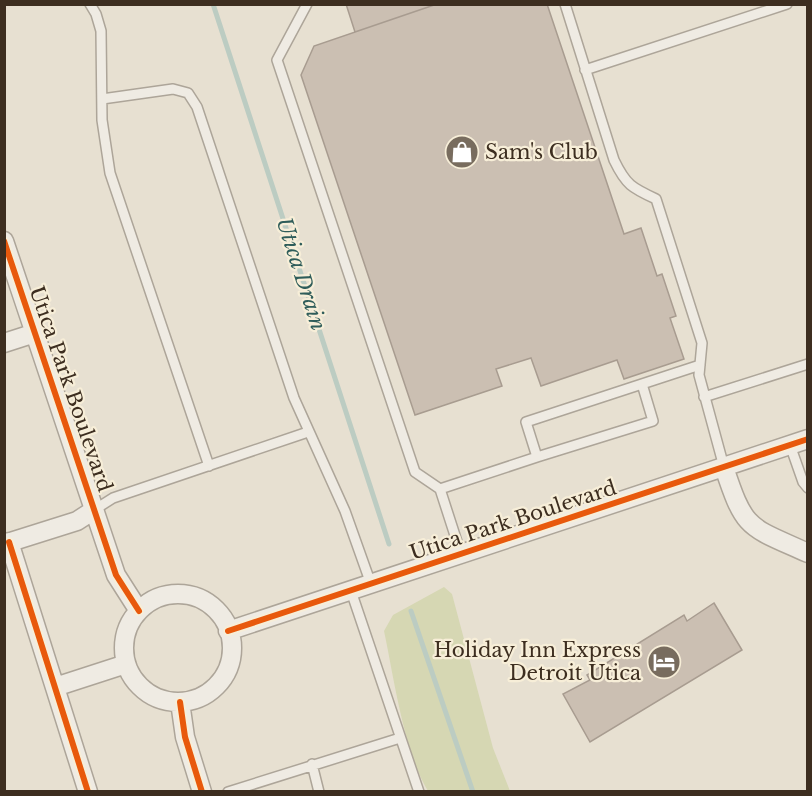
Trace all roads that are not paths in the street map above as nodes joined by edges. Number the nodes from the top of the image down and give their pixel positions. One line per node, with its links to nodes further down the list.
1 (90, 4): 6 (lane)
2 (307, 4): 21 (lane)
3 (565, 4): 5 (lane)
4 (782, 5): 5 (lane)
5 (585, 70): 11 (lane)
6 (102, 99): 14 (lane); 18 (lane)
7 (4, 241): 8 (street, Utica Park Boulevard)
8 (35, 333): 9 (street); 22 (street, Utica Park Boulevard)
9 (4, 343)
10 (807, 363): 13 (lane)
11 (700, 366): 12 (lane); 13 (lane)
12 (642, 384): 17 (lane); 17 (lane)
13 (704, 397): 19 (lane)
14 (308, 432): 18 (lane); 26 (lane)
15 (807, 439): 16 (street, Utica Park Boulevard)
16 (790, 445): 19 (street, Utica Park Boulevard); 20 (lane)
17 (537, 457): 21 (lane)
18 (208, 466): 22 (lane)
19 (724, 467): 24 (street); 25 (street, Utica Park Boulevard)
20 (807, 488)
21 (440, 489): 25 (lane)
22 (94, 510): 23 (street); 28 (street, Utica Park Boulevard)
23 (7, 543): 31 (street)
24 (807, 553)
25 (461, 554): 26 (street, Utica Park Boulevard)
26 (371, 585): 27 (street, Utica Park Boulevard)
27 (351, 591): 29 (street, Utica Park Boulevard); 33 (lane)
28 (139, 611): 29 (street); 30 (street)
29 (228, 631): 32 (street)
30 (126, 664): 31 (street); 32 (street)
31 (55, 687): 35 (street)
32 (180, 702): 36 (street)
33 (400, 738): 34 (lane); 39 (lane)
34 (312, 764): 37 (lane); 38 (lane)
35 (88, 792)
36 (202, 792)
37 (228, 792)
38 (319, 792)
39 (419, 792)

